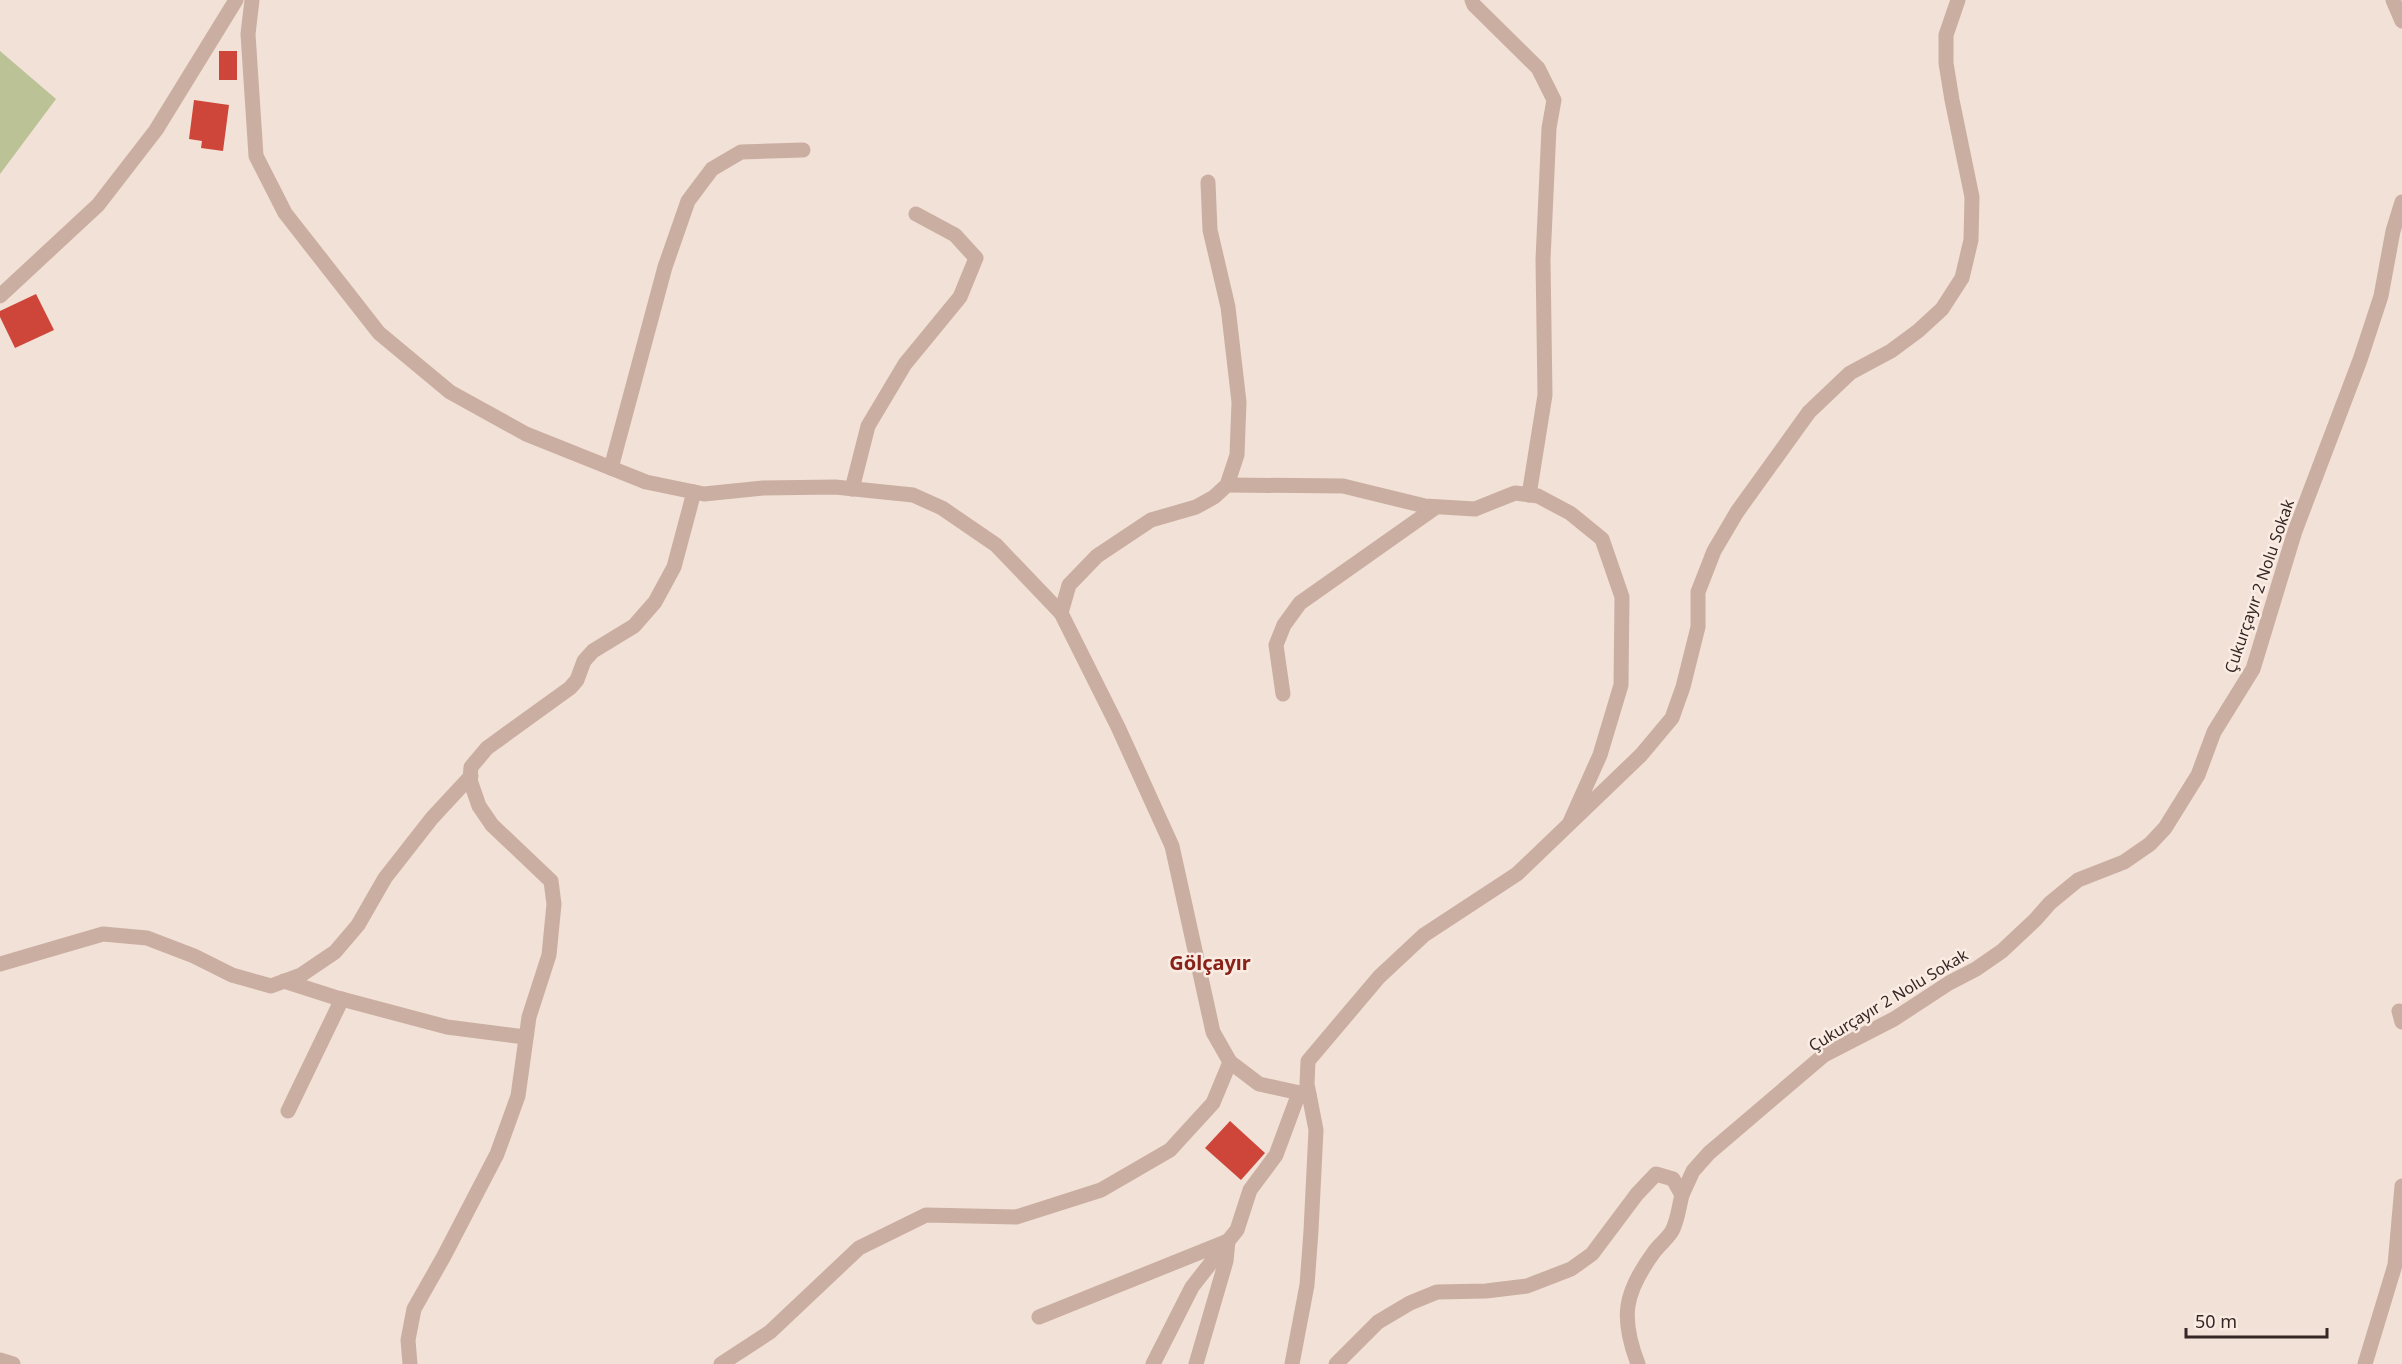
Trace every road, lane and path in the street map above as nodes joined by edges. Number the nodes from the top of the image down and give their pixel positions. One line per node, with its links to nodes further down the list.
1 (236, 0): 11 (street)
2 (252, 0): 12 (street)
3 (1472, 0): 16 (street)
4 (1958, 0): 21 (street)
5 (2394, 0): 6 (street)
6 (2402, 21)
7 (802, 150): 12 (street)
8 (1208, 182): 13 (street)
9 (2402, 202): 30 (street, Çukurçayır 2 Nolu Sokak)
10 (916, 214): 14 (street)
11 (0, 296)
12 (611, 468): 15 (street)
13 (1227, 485): 17 (street); 18 (street)
14 (852, 489): 15 (street); 18 (street)
15 (694, 492): 20 (street)
16 (1530, 495): 17 (street); 21 (street)
17 (1436, 507): 19 (street)
18 (1060, 613): 26 (street)
19 (1283, 694)
20 (471, 776): 23 (street); 25 (street)
21 (1569, 824): 27 (street)
22 (0, 964): 23 (street)
23 (284, 981): 24 (street)
24 (342, 999): 25 (street); 28 (street)
25 (525, 1037): 35 (street)
26 (1230, 1062): 27 (street); 36 (street)
27 (1304, 1094): 31 (street); 39 (street)
28 (288, 1111)
29 (2402, 1186): 42 (street)
30 (1682, 1195): 40 (street); 41 (street, Çukurçayır 2 Nolu Sokak)
31 (1228, 1241): 32 (street); 37 (street); 38 (street)
32 (1039, 1317)
33 (0, 1360): 34 (street)
34 (13, 1364)
35 (410, 1364)
36 (721, 1364)
37 (1153, 1364)
38 (1196, 1364)
39 (1292, 1364)
40 (1336, 1364)
41 (1638, 1364)
42 (2365, 1364)

